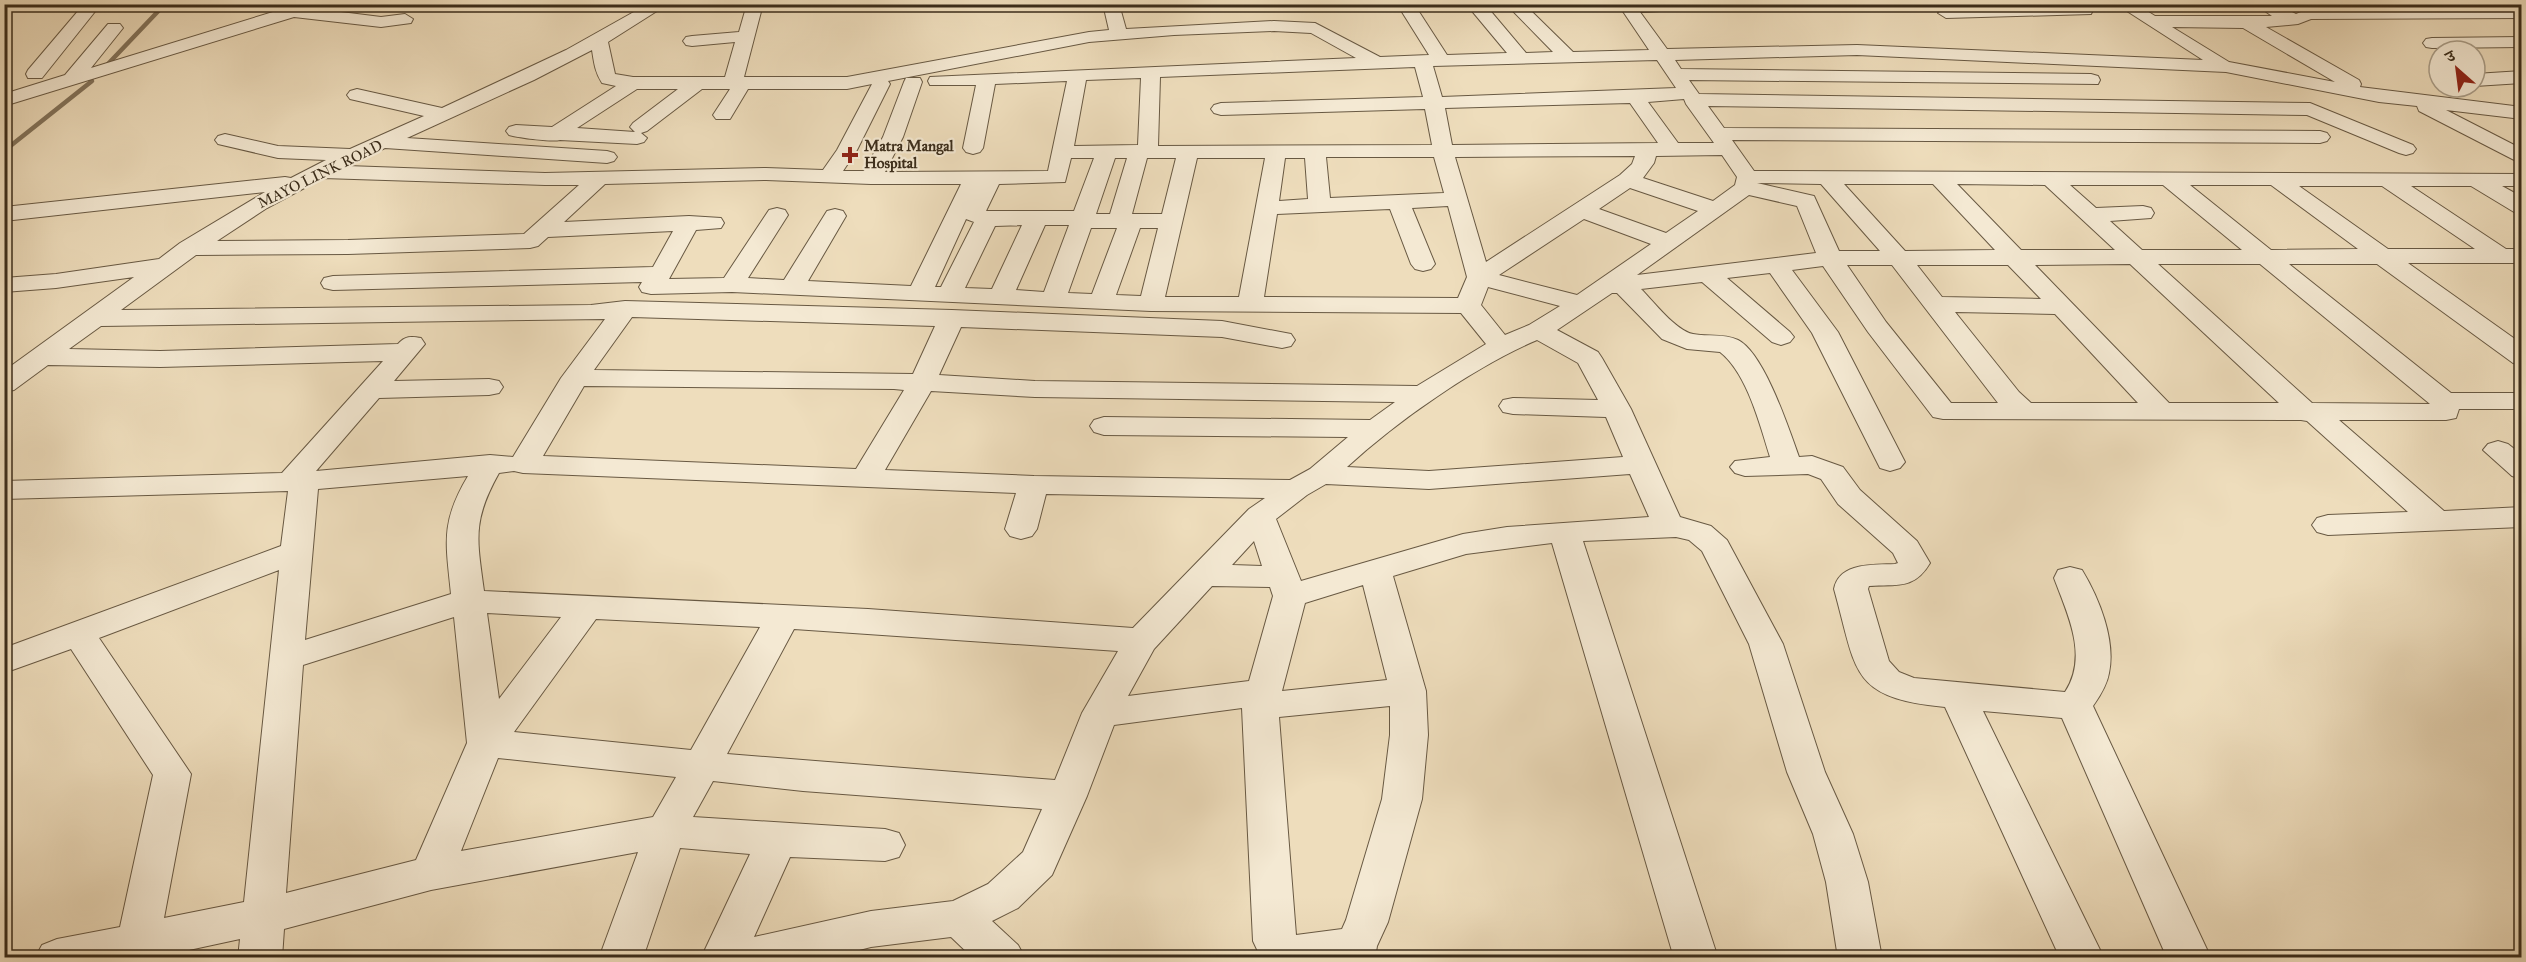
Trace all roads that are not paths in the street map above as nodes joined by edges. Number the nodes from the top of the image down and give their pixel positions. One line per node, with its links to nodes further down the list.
1 (26, 4): 19 (street)
2 (93, 4): 56 (street)
3 (318, 4): 23 (street)
4 (450, 4): 17 (street)
5 (512, 4): 17 (street)
6 (633, 4): 18 (street)
7 (755, 4): 34 (street)
8 (1111, 4): 32 (street)
9 (1271, 4): 30 (street)
10 (1405, 4): 50 (street)
11 (1484, 4): 46 (street)
12 (1514, 4): 52 (street)
13 (1701, 4): 20 (street)
14 (2124, 4): 28 (street)
15 (2263, 4): 26 (street)
16 (2458, 4): 24 (street)
17 (470, 5)
18 (659, 5): 37 (street, MAYO LINK ROAD)
19 (4, 6)
20 (1628, 6): 44 (street)
21 (1940, 9): 22 (street); 45 (street)
22 (2085, 10)
23 (296, 12): 27 (street); 61 (street)
24 (2475, 13): 25 (street); 26 (street); 33 (street)
25 (2522, 13)
26 (2290, 18): 29 (street)
27 (405, 19)
28 (2152, 21): 29 (street); 38 (street)
29 (2247, 23): 43 (street)
30 (1274, 26): 32 (street); 51 (street)
31 (114, 28): 61 (street)
32 (1119, 34): 59 (street)
33 (2522, 35)
34 (747, 36): 35 (street); 48 (street)
35 (692, 41)
36 (1476, 41): 47 (street)
37 (600, 42): 68 (street); 87 (street, MAYO LINK ROAD)
38 (2181, 42): 39 (street); 53 (street)
39 (2215, 42)
40 (2487, 42): 41 (street)
41 (2522, 42)
42 (2248, 43): 43 (street)
43 (2282, 44): 75 (street)
44 (1663, 55): 45 (street); 52 (street); 57 (street)
45 (1993, 55): 53 (street)
46 (1521, 58): 47 (street); 52 (street)
47 (1484, 59): 50 (street)
48 (740, 60): 49 (street); 66 (street)
49 (720, 61)
50 (1433, 61): 51 (street); 82 (street)
51 (1375, 62): 54 (street)
52 (1570, 68): 79 (street)
53 (2226, 68): 65 (street); 73 (street)
54 (1223, 69): 55 (street); 85 (street)
55 (1151, 72): 58 (street); 100 (street)
56 (35, 74)
57 (1677, 74): 64 (street); 78 (street)
58 (1078, 75): 62 (street); 104 (street)
59 (922, 77): 62 (street); 71 (street); 72 (street); 113 (street)
60 (2522, 77): 63 (street)
61 (76, 78): 80 (street)
62 (987, 79): 114 (street)
63 (2487, 79)
64 (2114, 80)
65 (2137, 81)
66 (738, 82): 70 (street); 71 (street); 88 (street)
67 (2427, 82): 75 (street)
68 (633, 83): 69 (street); 91 (street)
69 (674, 83): 70 (street); 89 (street)
70 (697, 83): 92 (street)
71 (847, 83): 72 (street)
72 (881, 84): 112 (street)
73 (2319, 85): 75 (street); 84 (street)
74 (456, 88): 83 (street)
75 (2351, 88): 81 (street)
76 (357, 95): 83 (street)
77 (1635, 97): 78 (street); 79 (street); 99 (street)
78 (1691, 97): 84 (street); 95 (street)
79 (1591, 98): 82 (street)
80 (4, 100)
81 (2414, 100): 86 (street); 109 (street)
82 (1434, 104): 85 (street); 103 (street)
83 (417, 108): 87 (street)
84 (2310, 109): 97 (street)
85 (1221, 110): 102 (street)
86 (2522, 113)
87 (444, 114): 96 (street, MAYO LINK ROAD)
88 (723, 115)
89 (618, 125): 91 (street); 92 (street)
90 (516, 131): 91 (street)
91 (558, 132): 92 (street)
92 (638, 132): 110 (street)
93 (2320, 136): 95 (street)
94 (225, 140): 108 (street)
95 (1724, 141): 99 (street); 126 (street)
96 (384, 142): 108 (street, MAYO LINK ROAD); 110 (street)
97 (2406, 149)
98 (1646, 150): 99 (street); 103 (street); 122 (street)
99 (1673, 150)
100 (1144, 151): 101 (street); 105 (street); 142 (street)
101 (1188, 151): 102 (street); 143 (street)
102 (1211, 151): 106 (street)
103 (1443, 151): 107 (street); 127 (street)
104 (1062, 152): 105 (street); 115 (street)
105 (1107, 152): 141 (street)
106 (1276, 152): 107 (street); 130 (street)
107 (1315, 152): 129 (street)
108 (355, 155): 111 (street, MAYO LINK ROAD)
109 (2522, 158)
110 (598, 171): 111 (street); 112 (street); 144 (street)
111 (320, 172): 125 (street, MAYO LINK ROAD)
112 (829, 176): 113 (street)
113 (871, 178): 114 (street)
114 (947, 178): 115 (street)
115 (983, 178): 139 (street); 165 (street)
116 (1939, 178): 117 (street); 118 (street); 151 (street)
117 (2051, 178): 119 (street); 137 (street)
118 (1828, 179): 126 (street); 150 (street)
119 (2169, 179): 120 (street); 153 (street)
120 (2276, 179): 121 (street); 154 (street)
121 (2386, 179): 123 (street); 148 (street)
122 (1628, 180): 132 (street); 133 (street)
123 (2476, 180): 124 (street); 131 (street)
124 (2522, 180)
125 (299, 181): 135 (street); 146 (street, MAYO LINK ROAD)
126 (1747, 183): 132 (street); 149 (street)
127 (1457, 199): 128 (street); 160 (street)
128 (1400, 203): 129 (street); 155 (street)
129 (1320, 206): 130 (street)
130 (1267, 207): 171 (street)
131 (2522, 207)
132 (1716, 209): 145 (street)
133 (1582, 210): 145 (street); 160 (street)
134 (2143, 213): 137 (street)
135 (4, 214)
136 (777, 214): 163 (street)
137 (2089, 214): 152 (street)
138 (835, 216): 164 (street)
139 (987, 219): 140 (street); 174 (street)
140 (1036, 219): 141 (street); 147 (street)
141 (1082, 219): 142 (street); 147 (street)
142 (1125, 221): 143 (street); 170 (street)
143 (1171, 221): 172 (street)
144 (542, 230): 146 (street); 167 (street)
145 (1670, 243): 166 (street)
146 (188, 248): 156 (street, MAYO LINK ROAD)
147 (1045, 254): 168 (street); 169 (street)
148 (2506, 257): 154 (street); 158 (street)
149 (1830, 258): 150 (street); 157 (street); 196 (street)
150 (1899, 258): 151 (street); 173 (street)
151 (2016, 258): 152 (street); 176 (street)
152 (2136, 258): 153 (street); 198 (street)
153 (2265, 258): 154 (street); 192 (street)
154 (2388, 258): 185 (street)
155 (1423, 264)
156 (164, 266): 162 (street); 178 (street, MAYO LINK ROAD)
157 (1777, 266): 159 (street); 202 (street)
158 (2522, 274)
159 (1709, 275): 166 (street); 180 (street)
160 (1479, 277): 166 (street); 175 (street)
161 (333, 283): 167 (street)
162 (4, 285)
163 (732, 285): 164 (street); 167 (street)
164 (792, 287): 165 (street)
165 (920, 292): 174 (street)
166 (1602, 292): 179 (street); 205 (street)
167 (646, 295): 174 (street); 177 (street); 186 (street)
168 (1002, 295): 169 (street); 174 (street)
169 (1054, 298): 170 (street)
170 (1102, 300): 172 (street)
171 (1251, 303): 172 (street); 175 (street)
172 (1151, 304)
173 (1934, 304): 176 (street); 196 (street)
174 (954, 306): 181 (street); 187 (street)
175 (1468, 306): 182 (street)
176 (2063, 307): 197 (street)
177 (438, 315): 178 (street); 183 (street)
178 (96, 318): 184 (street, MAYO LINK ROAD)
179 (1538, 330): 182 (street); 195 (street)
180 (1781, 337)
181 (1282, 340)
182 (1501, 346): 191 (street)
183 (405, 352): 184 (street); 190 (street)
184 (44, 357): 188 (street, MAYO LINK ROAD)
185 (2522, 357)
186 (575, 378): 187 (street); 203 (street)
187 (922, 383): 191 (street); 208 (street)
188 (4, 384)
189 (489, 387): 190 (street)
190 (371, 390): 209 (street)
191 (1423, 394): 200 (street)
192 (2444, 401): 193 (street); 198 (street)
193 (2522, 401)
194 (1513, 406): 195 (street)
195 (1617, 409): 204 (street)
196 (2024, 411): 197 (street)
197 (2162, 412): 198 (street)
198 (2310, 413): 215 (street)
199 (1104, 426): 200 (street)
200 (1377, 429): 210 (street)
201 (2498, 450): 207 (street)
202 (1890, 462)
203 (506, 464): 208 (street); 209 (street); 225 (street)
204 (1642, 464): 210 (street); 217 (street)
205 (1787, 465): 206 (street); 233 (street)
206 (1745, 467)
207 (2522, 470)
208 (866, 479): 211 (street)
209 (298, 481): 212 (street); 220 (street)
210 (1308, 482): 211 (street); 213 (street)
211 (1034, 485): 218 (street)
212 (4, 490)
213 (1260, 516): 222 (street); 224 (street)
214 (2522, 517): 215 (street)
215 (2435, 519): 216 (street)
216 (2328, 525)
217 (1668, 526): 219 (street); 256 (street)
218 (1021, 529)
219 (1564, 532): 221 (street); 255 (street)
220 (296, 552): 228 (street); 230 (street)
221 (1375, 570): 224 (street); 232 (street)
222 (1204, 575): 224 (street); 229 (street)
223 (2070, 578): 235 (street)
224 (1286, 587): 234 (street)
225 (467, 601): 226 (street); 230 (street); 237 (street)
226 (588, 607): 227 (street); 237 (street)
227 (783, 617): 229 (street); 238 (street)
228 (77, 632): 231 (street); 246 (street)
229 (1141, 641): 236 (street)
230 (286, 658): 244 (street)
231 (4, 661)
232 (1408, 691): 234 (street); 247 (street)
233 (1958, 698): 235 (street); 257 (street)
234 (1261, 699): 236 (street); 248 (street)
235 (2075, 706): 258 (street)
236 (1100, 713): 239 (street)
237 (486, 743): 238 (street); 243 (street)
238 (702, 765): 239 (street); 240 (street)
239 (1068, 796): 245 (street)
240 (666, 831): 241 (street); 243 (street); 251 (street)
241 (777, 840): 242 (street); 252 (street)
242 (885, 845)
243 (431, 873): 244 (street)
244 (266, 916): 246 (street); 250 (street)
245 (959, 918): 253 (street); 254 (street)
246 (138, 941): 249 (street)
247 (1354, 952): 248 (street)
248 (1278, 955)
249 (57, 957)
250 (260, 957)
251 (621, 957)
252 (723, 957)
253 (746, 957)
254 (1003, 957)
255 (1696, 957)
256 (1860, 957)
257 (2082, 957)
258 (2188, 957)

